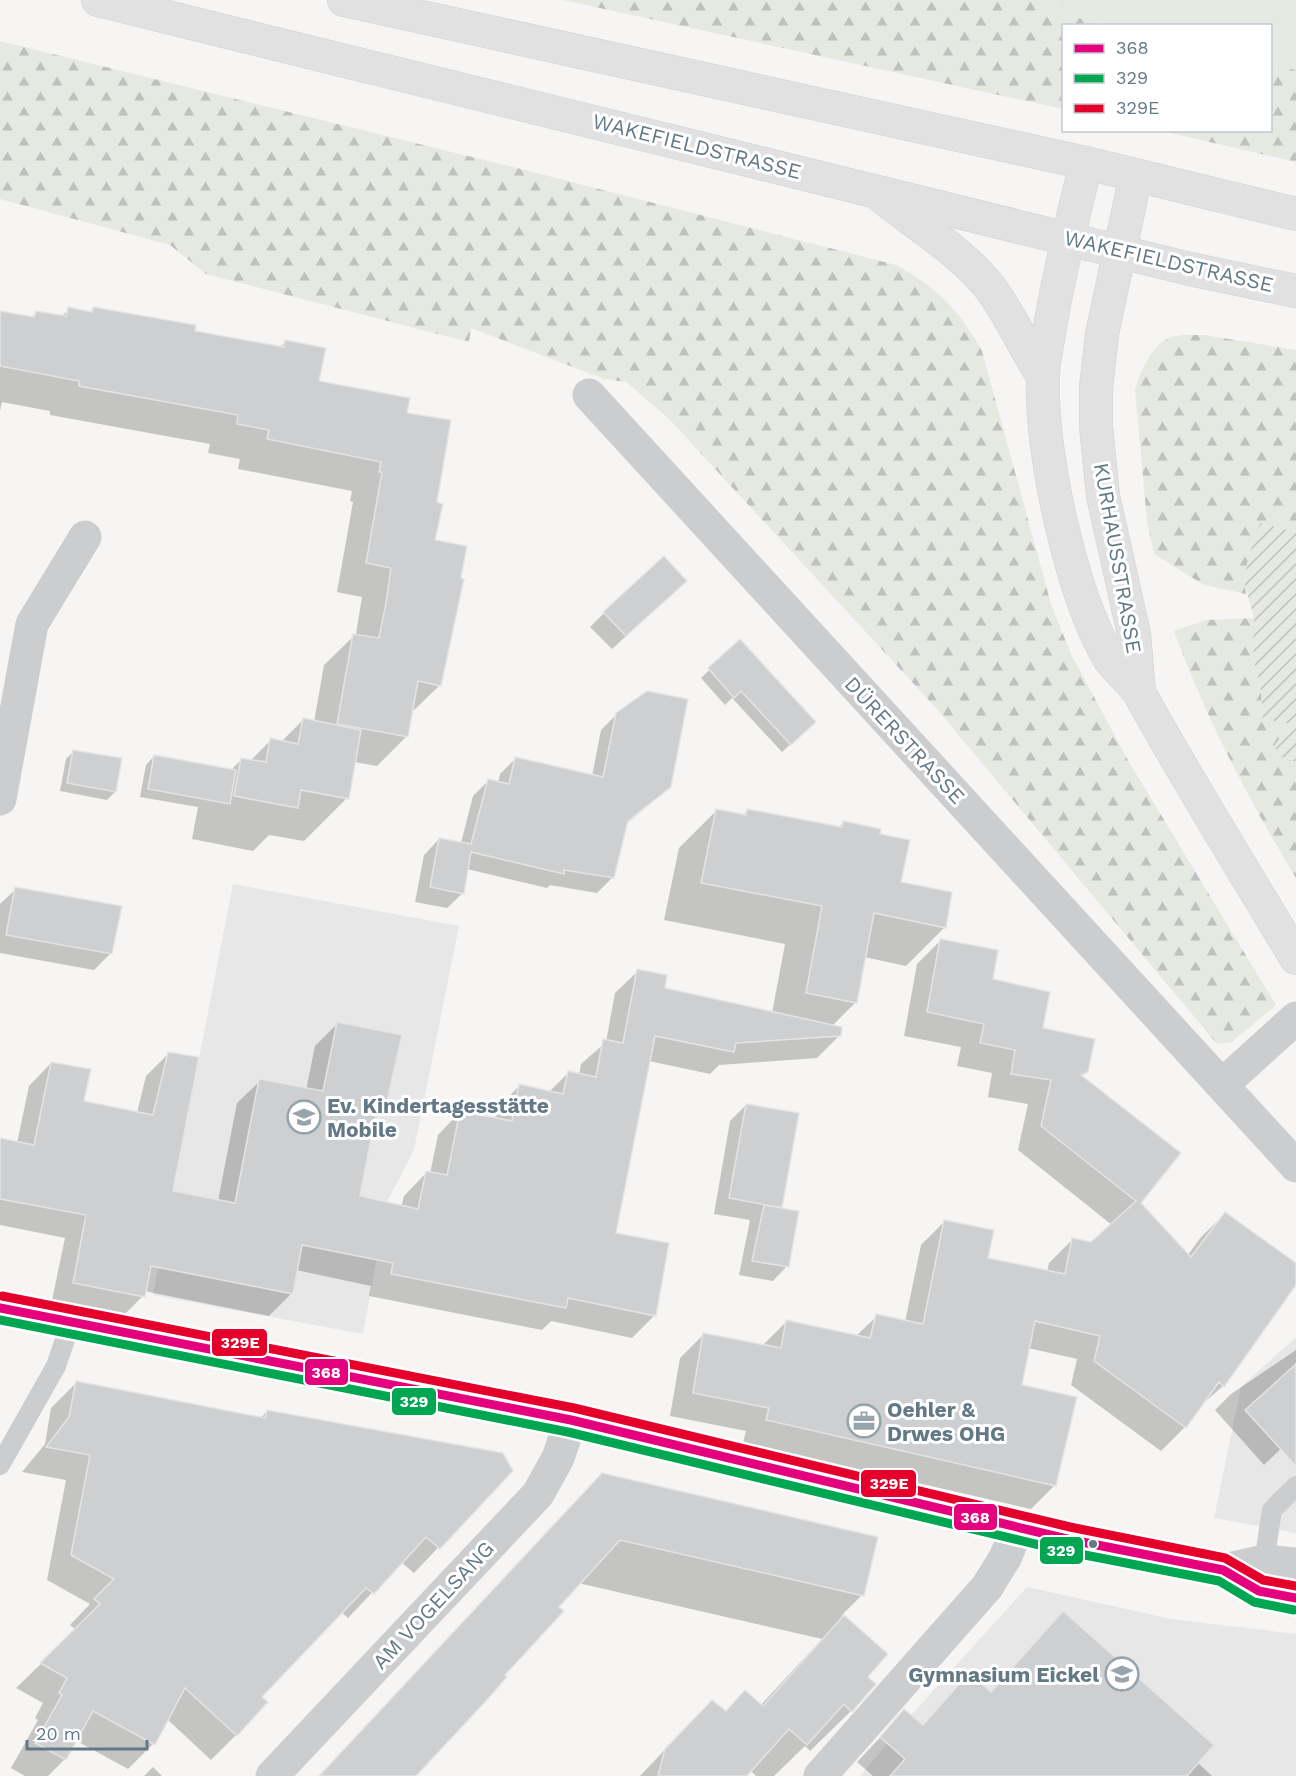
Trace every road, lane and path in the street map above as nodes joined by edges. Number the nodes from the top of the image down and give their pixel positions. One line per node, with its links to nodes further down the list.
1 (98, 0): 5 (main road, WAKEFIELDSTRASSE)
2 (344, 0): 3 (main road)
3 (1086, 163): 4 (main road); 7 (main road, KURHAUSSTRASSE)
4 (1136, 175): 6 (main road); 8 (main road, KURHAUSSTRASSE)
5 (873, 190): 7 (main road, WAKEFIELDSTRASSE); 10 (main road)
6 (1296, 214)
7 (1068, 237): 8 (main road, WAKEFIELDSTRASSE); 10 (main road, KURHAUSSTRASSE)
8 (1118, 250): 9 (main road, WAKEFIELDSTRASSE); 13 (main road, KURHAUSSTRASSE)
9 (1296, 291)
10 (1042, 376): 13 (main road, KURHAUSSTRASSE)
11 (589, 395): 17 (street, DÜRERSTRASSE)
12 (85, 537): 14 (street)
13 (1139, 692): 15 (main road, KURHAUSSTRASSE)
14 (0, 799)
15 (1296, 958)
16 (1296, 1018): 17 (street)
17 (1222, 1085): 18 (street, DÜRERSTRASSE)
18 (1296, 1166)
19 (0, 1308): 20 (street)
20 (71, 1322): 21 (street); 22 (lane)
21 (571, 1420): 24 (street); 27 (street, AM VOGELSANG)
22 (0, 1465)
23 (1296, 1486): 25 (lane)
24 (1018, 1527): 25 (street); 28 (street)
25 (1273, 1572): 26 (street)
26 (1296, 1598)
27 (272, 1776)
28 (820, 1776)

